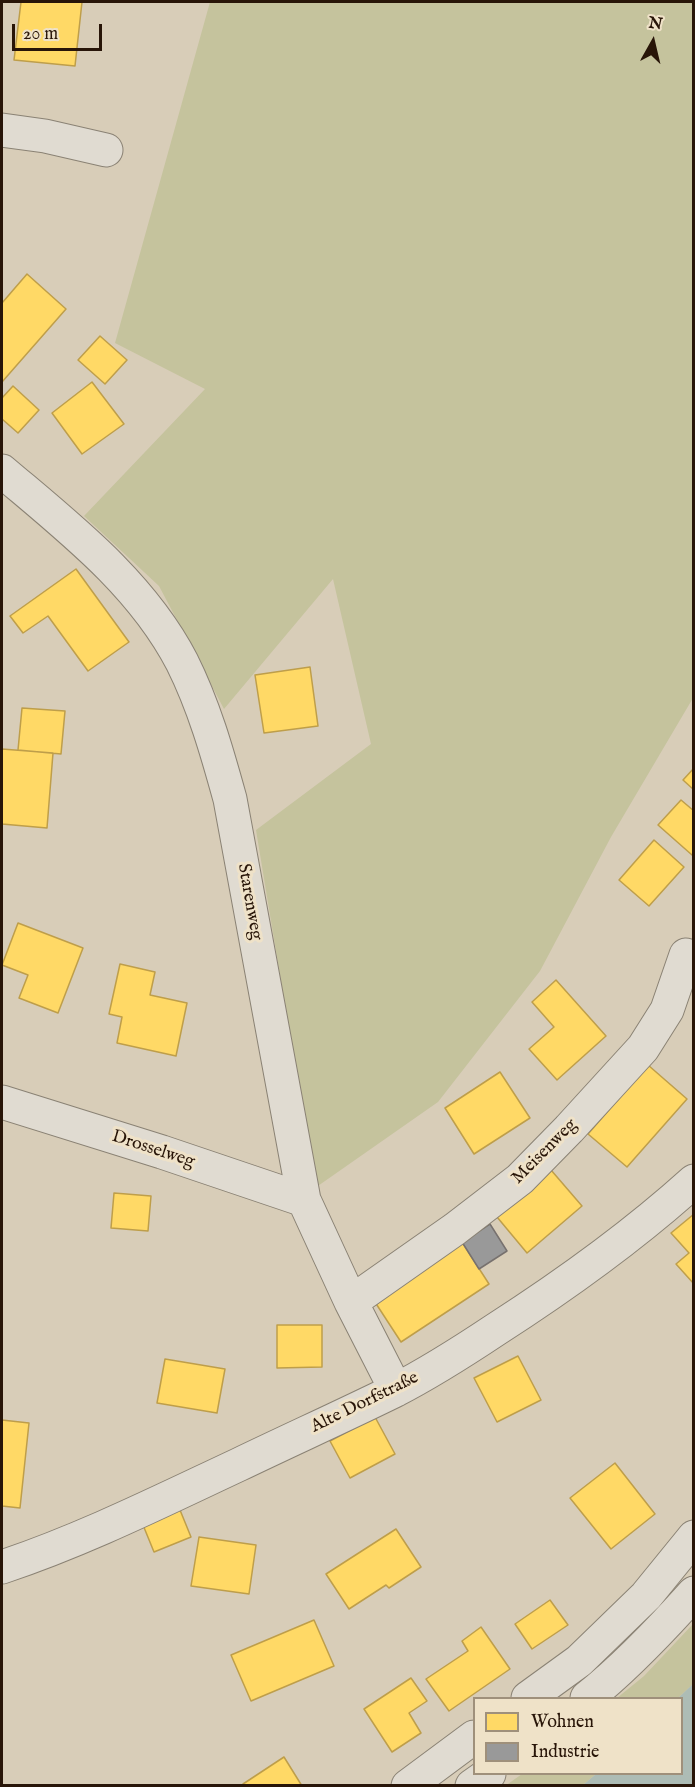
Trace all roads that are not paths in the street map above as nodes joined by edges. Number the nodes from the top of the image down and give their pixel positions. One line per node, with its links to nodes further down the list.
1 (2, 130): 2 (street)
2 (106, 150)
3 (2, 471): 7 (street, Starenweg)
4 (686, 955): 8 (street, Meisenweg)
5 (2, 1102): 7 (street, Drosselweg)
6 (693, 1181): 9 (street, Alte Dorfstraße)
7 (304, 1200): 8 (street, Starenweg)
8 (351, 1302): 9 (street, Starenweg)
9 (396, 1390): 11 (street, Alte Dorfstraße)
10 (693, 1537): 13 (street)
11 (2, 1567)
12 (693, 1593): 14 (street)
13 (529, 1697)
14 (588, 1697)
15 (473, 1738): 17 (street)
16 (486, 1775): 18 (street)
17 (408, 1785)
18 (472, 1785)

